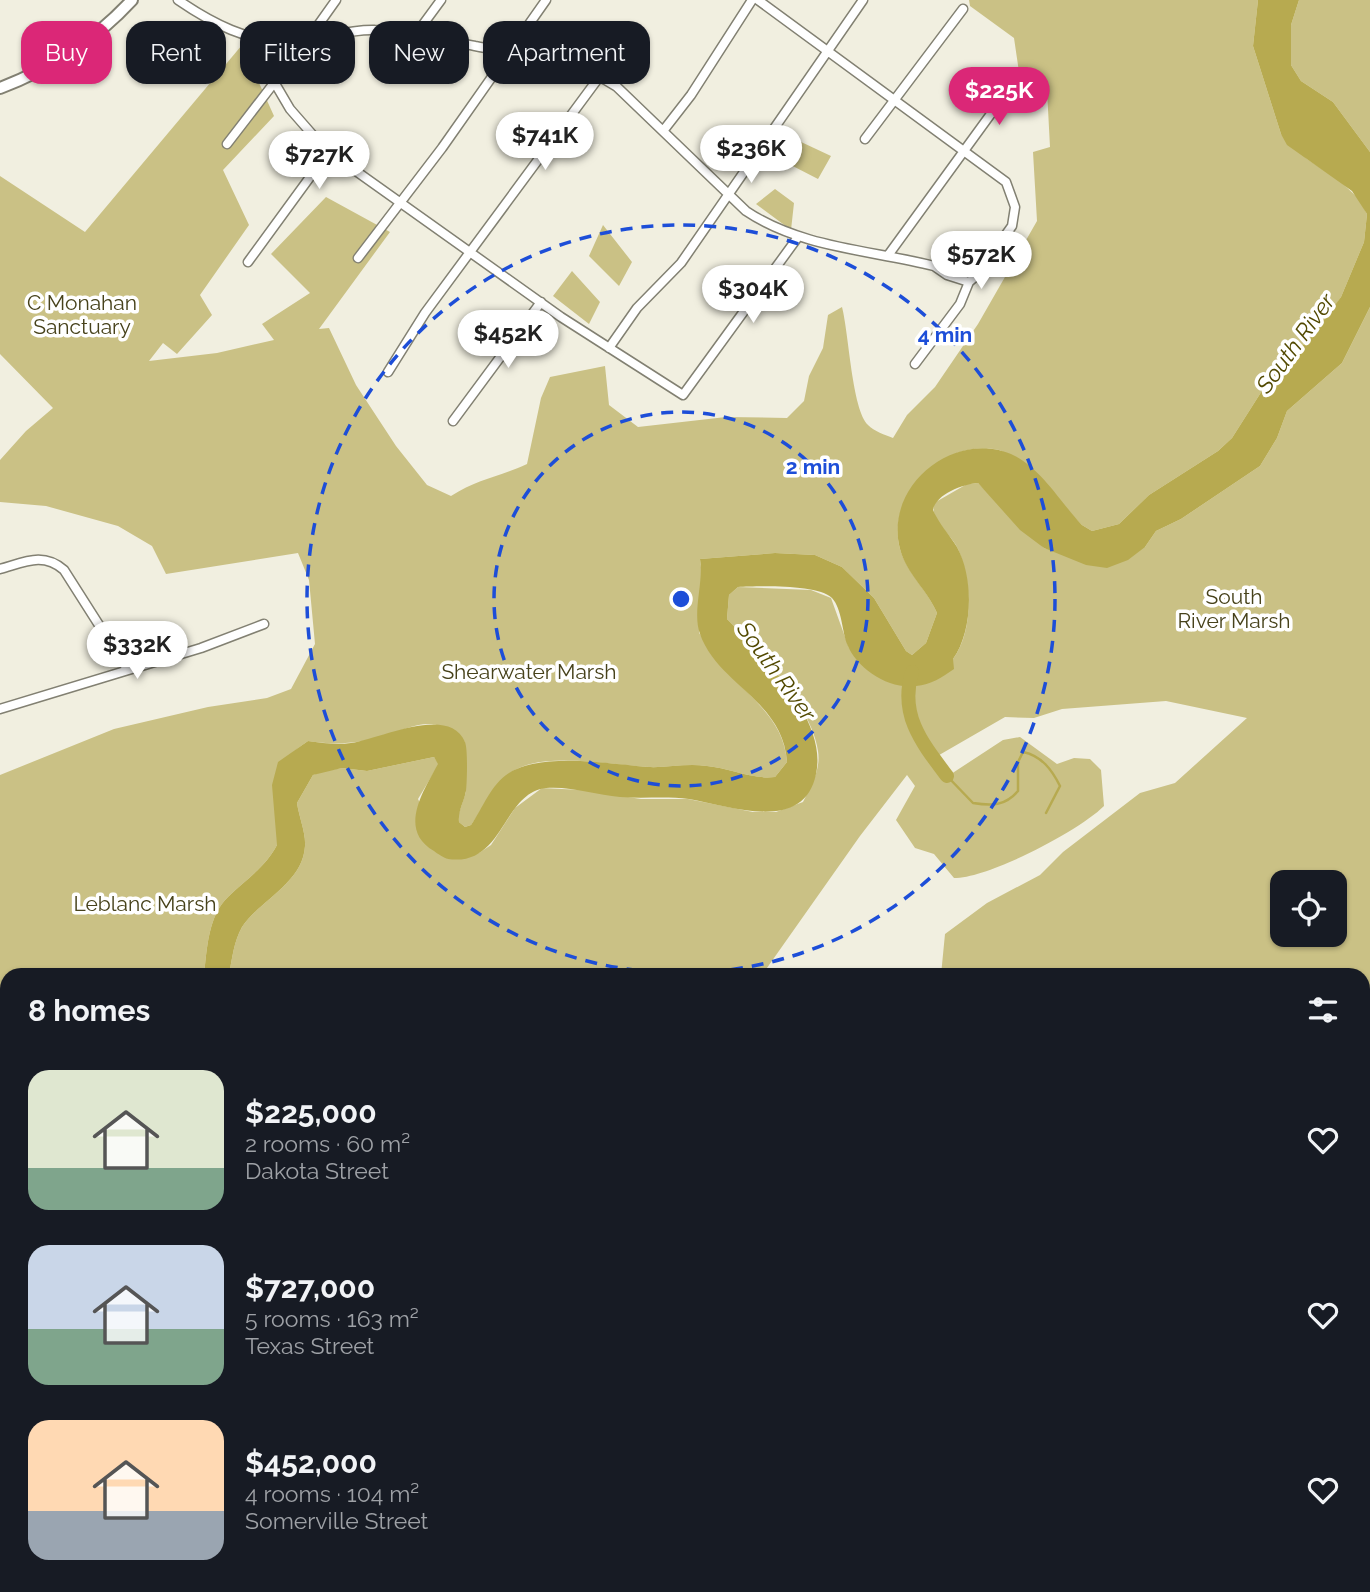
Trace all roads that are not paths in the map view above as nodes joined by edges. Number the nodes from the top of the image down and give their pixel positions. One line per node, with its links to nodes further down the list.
1 (132, 0): 20 (street)
2 (178, 0): 12 (street)
3 (336, 0): 9 (street)
4 (441, 0): 10 (street)
5 (546, 0): 11 (street)
6 (755, 0): 13 (street); 22 (street)
7 (863, 0): 13 (street)
8 (963, 9): 21 (street)
9 (321, 21)
10 (426, 21)
11 (531, 21)
12 (240, 32)
13 (827, 52): 21 (street); 27 (street)
14 (273, 84): 24 (street)
15 (275, 84): 25 (street)
16 (485, 84): 28 (street)
17 (594, 84): 30 (street)
18 (612, 84): 22 (street)
19 (1005, 86): 26 (street)
20 (0, 88)
21 (895, 100): 23 (street); 26 (street)
22 (663, 131): 27 (street)
23 (865, 139)
24 (228, 144)
25 (329, 151): 28 (street); 33 (street)
26 (964, 151): 31 (street); 34 (street)
27 (728, 193): 29 (street); 36 (street)
28 (401, 202): 30 (street); 32 (street)
29 (798, 237): 31 (street); 36 (street)
30 (470, 252): 35 (street); 38 (street)
31 (888, 254): 34 (street)
32 (358, 258)
33 (248, 262)
34 (969, 282): 37 (street)
35 (541, 302): 36 (street); 39 (street)
36 (609, 348)
37 (915, 364)
38 (388, 372)
39 (453, 421)
40 (0, 569): 42 (street)
41 (264, 624): 42 (street)
42 (127, 669): 43 (street)
43 (0, 709)

